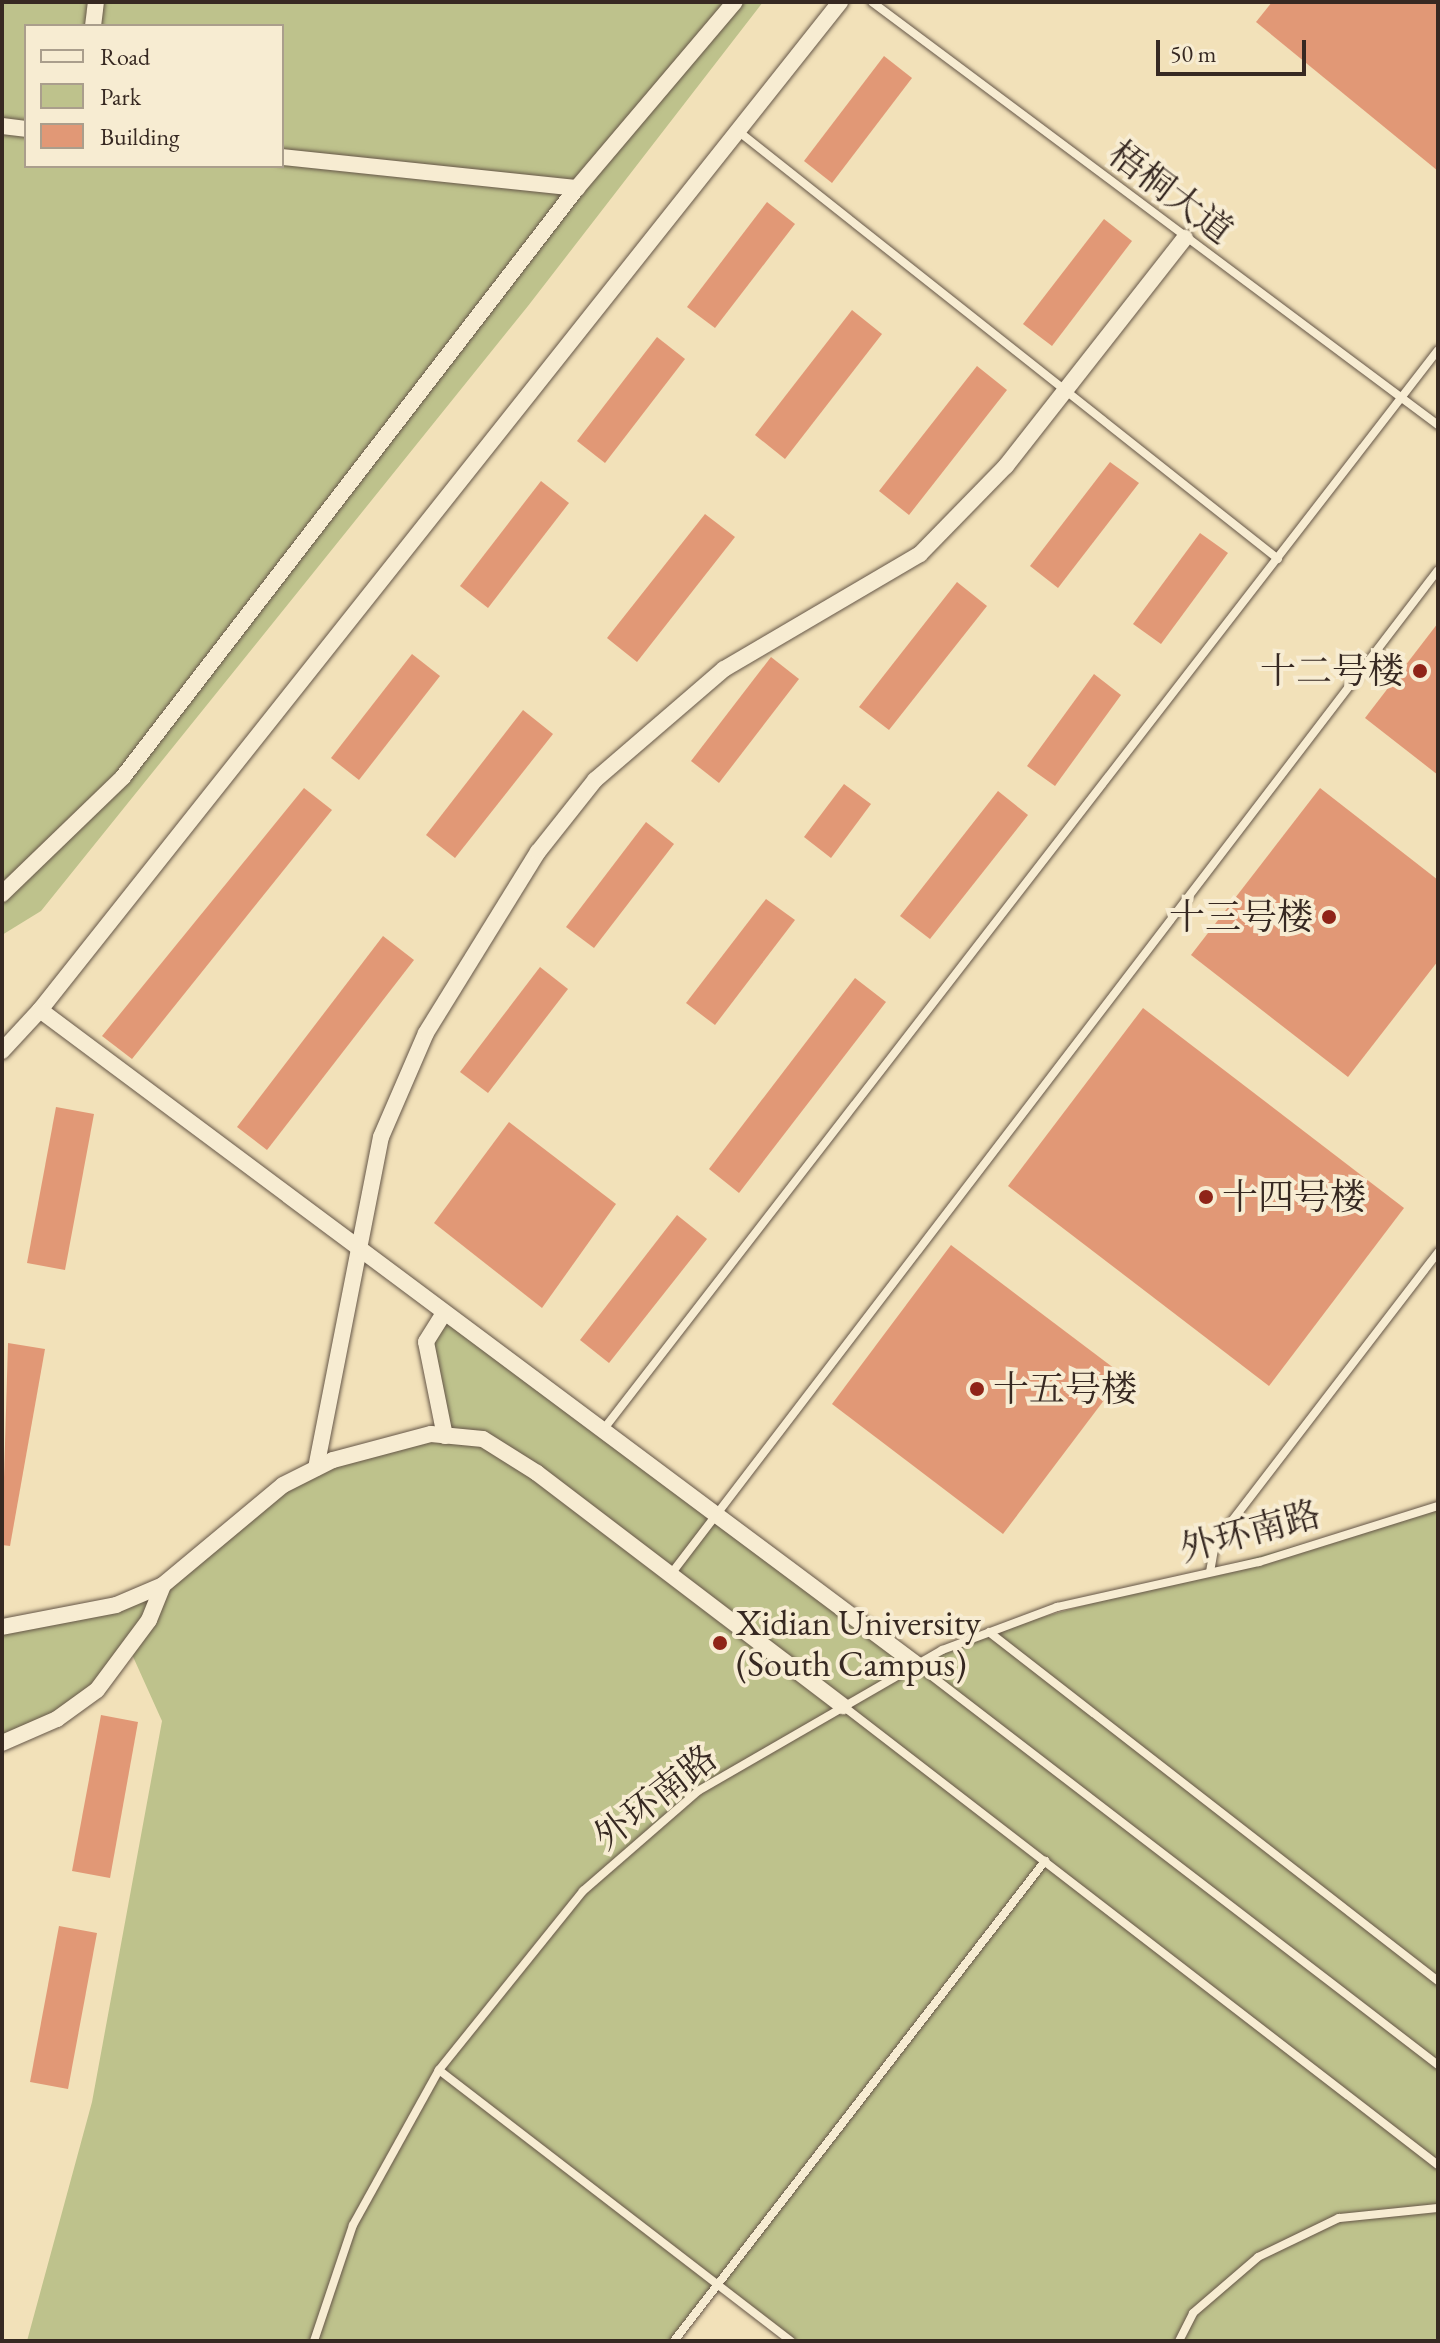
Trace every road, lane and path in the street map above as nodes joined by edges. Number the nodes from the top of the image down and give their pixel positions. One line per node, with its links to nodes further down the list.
1 (96, 2): 5 (street)
2 (735, 2): 10 (street)
3 (840, 2): 8 (street)
4 (872, 2): 11 (lane, 梧桐大道)
5 (93, 24)
6 (2, 126): 7 (street)
7 (24, 129)
8 (738, 131): 13 (lane); 19 (street)
9 (284, 157): 10 (street)
10 (577, 188): 18 (street)
11 (1185, 238): 13 (street); 14 (lane, 梧桐大道)
12 (1438, 350): 14 (lane)
13 (1067, 392): 16 (lane); 21 (street)
14 (1402, 397): 15 (lane, 梧桐大道); 16 (lane)
15 (1438, 425)
16 (1278, 559): 24 (lane)
17 (1438, 570): 28 (lane)
18 (2, 894)
19 (40, 1010): 20 (street); 21 (street)
20 (2, 1051)
21 (358, 1249): 23 (street); 26 (street)
22 (1438, 1252): 29 (lane)
23 (444, 1313): 24 (street); 25 (street)
24 (603, 1430): 28 (street)
25 (445, 1436): 26 (street); 30 (street)
26 (316, 1468): 31 (street)
27 (1438, 1506): 29 (lane, 外环南路)
28 (717, 1516): 30 (lane); 34 (street)
29 (1210, 1572): 33 (lane, 外环南路)
30 (671, 1574): 35 (street)
31 (163, 1585): 32 (street); 36 (street)
32 (2, 1627)
33 (989, 1632): 34 (lane, 外环南路); 38 (lane)
34 (916, 1664): 35 (lane, 外环南路); 39 (lane)
35 (843, 1706): 37 (lane); 40 (lane, 外环南路)
36 (2, 1743)
37 (1045, 1861): 41 (lane); 43 (lane)
38 (1438, 1981)
39 (1438, 2065)
40 (439, 2070): 43 (lane); 44 (lane, 外环南路)
41 (1438, 2165)
42 (1438, 2208): 47 (lane)
43 (718, 2285): 45 (lane); 46 (lane)
44 (314, 2341)
45 (674, 2341)
46 (791, 2341)
47 (1179, 2341)

